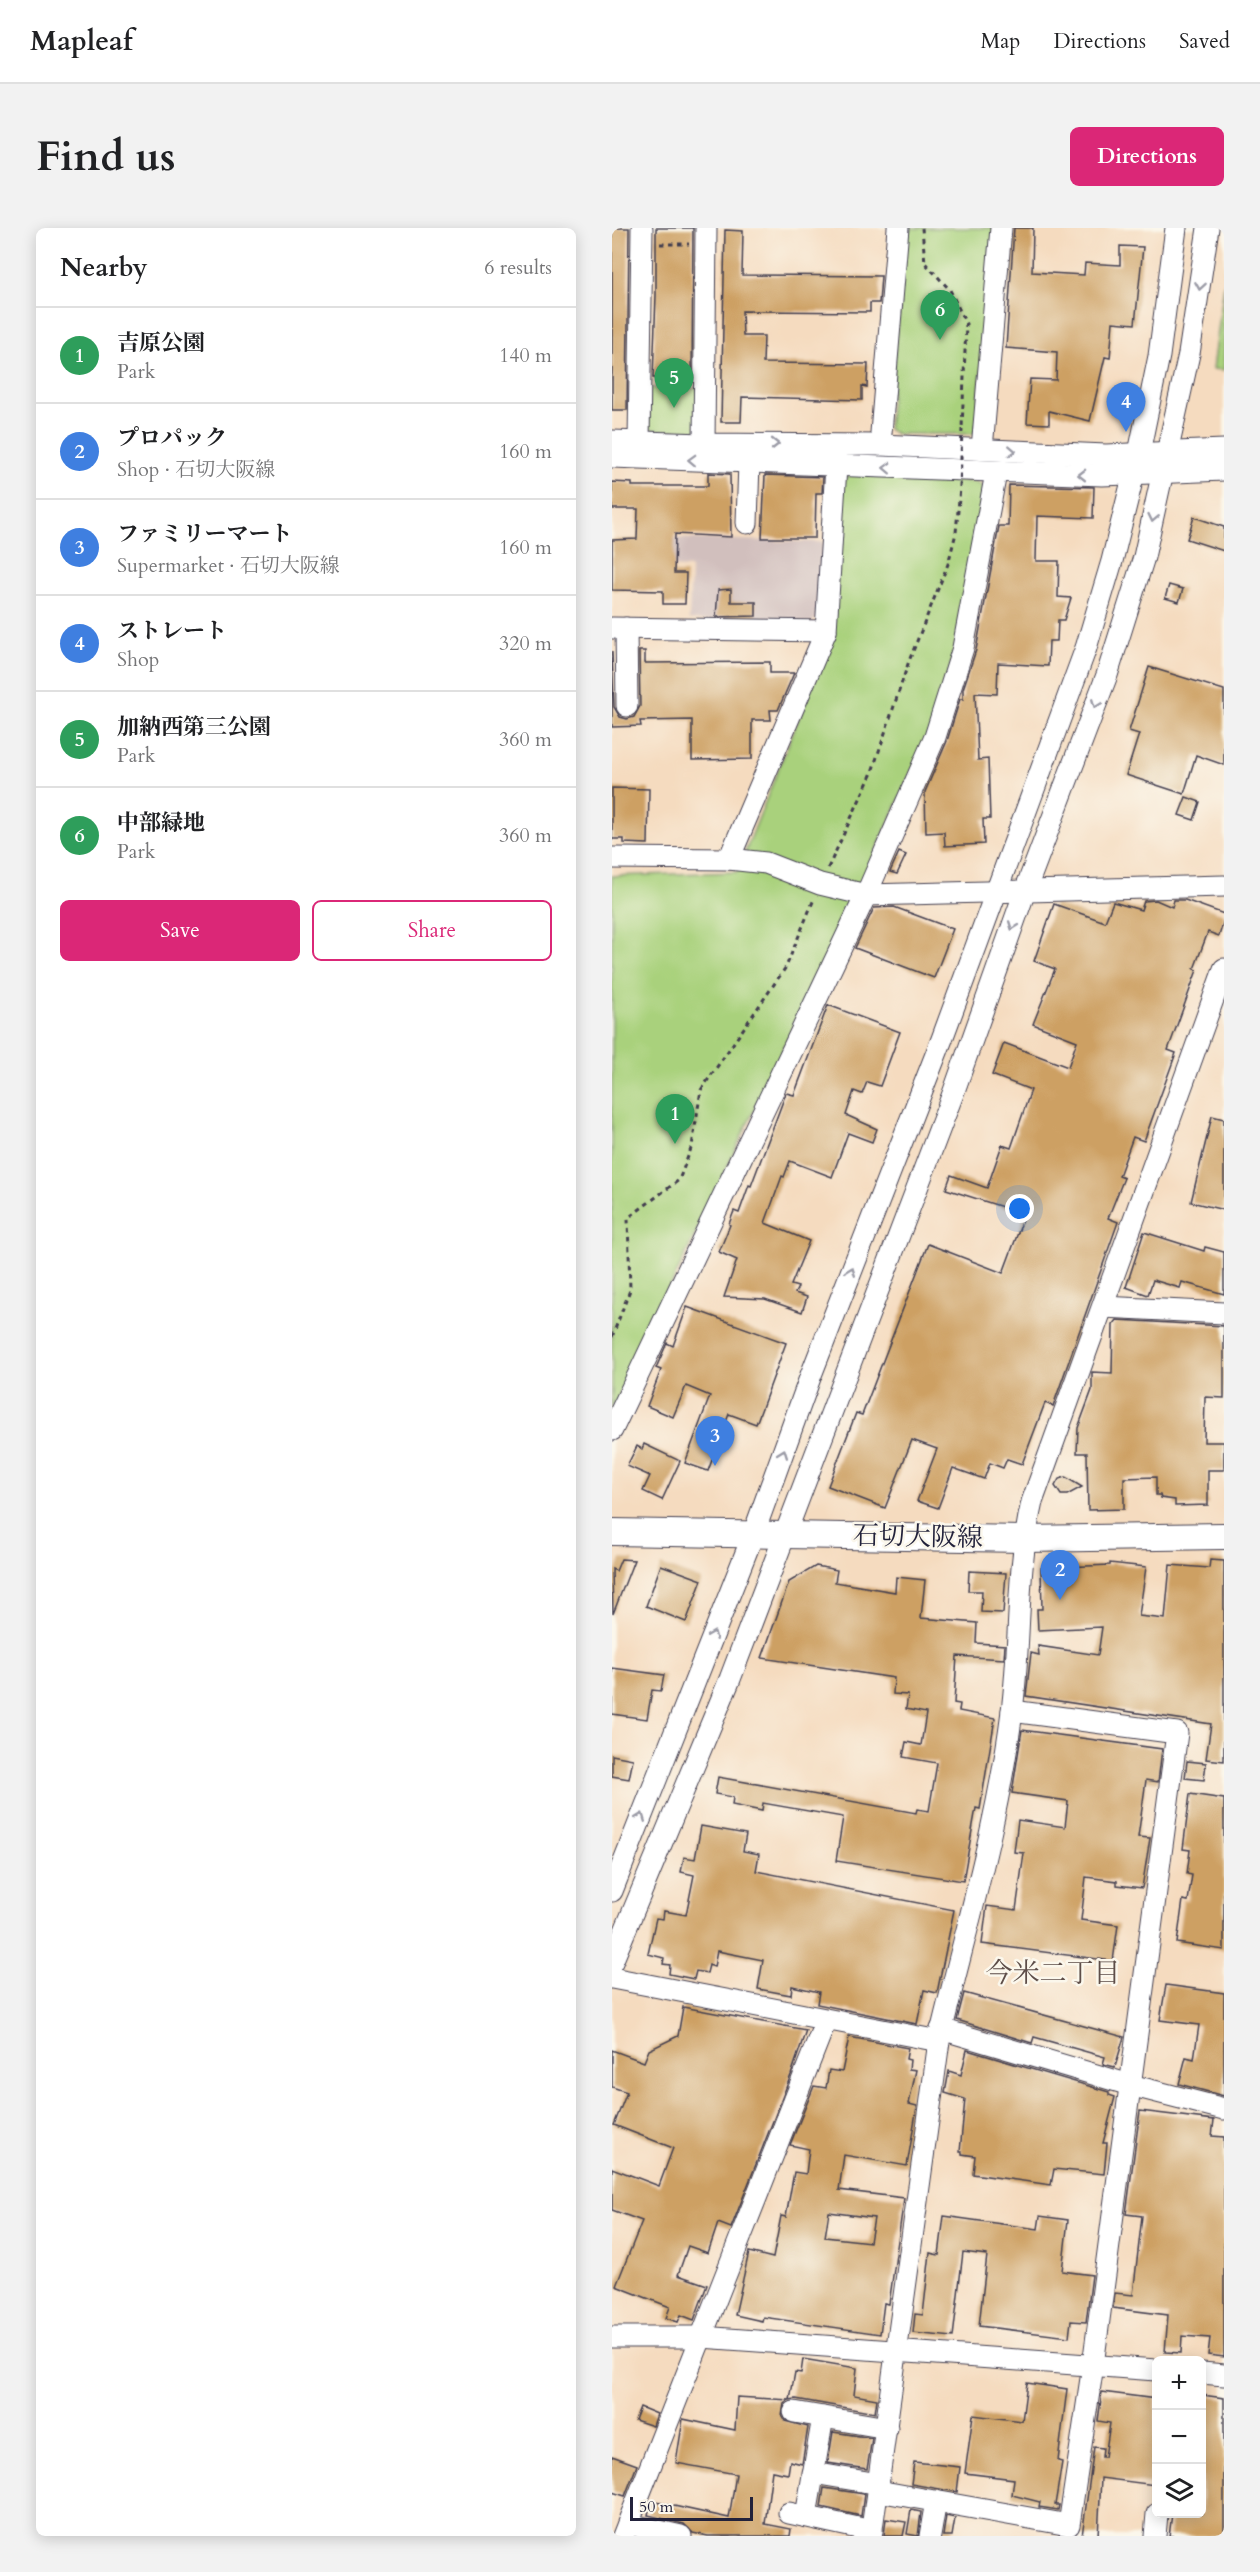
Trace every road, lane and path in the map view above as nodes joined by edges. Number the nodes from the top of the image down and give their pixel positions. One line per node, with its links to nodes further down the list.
1 (898, 228): 11 (street)
2 (922, 228): 28 (path, bridge)
3 (1000, 228): 12 (street)
4 (1176, 228): 18 (street)
5 (1208, 228): 14 (street, one-way to 14)
6 (642, 236): 7 (path); 9 (street)
7 (706, 236): 10 (street)
8 (612, 441): 9 (street)
9 (639, 442): 10 (street)
10 (704, 444): 15 (street, one-way to 15)
11 (880, 445): 12 (street); 15 (street)
12 (982, 449): 18 (street, one-way to 18)
13 (1224, 450): 14 (street)
14 (1167, 452): 18 (street); 21 (street)
15 (835, 456): 17 (street); 20 (street, one-way to 15); 24 (street)
16 (612, 457): 17 (street, one-way to 16)
17 (749, 462): 22 (street)
18 (1136, 463): 20 (street, one-way to 20); 21 (street); 31 (street)
19 (1224, 470): 21 (street)
20 (996, 472): 32 (street)
21 (1163, 472): 30 (street, one-way to 30)
22 (747, 523)
23 (619, 628): 24 (street); 25 (street)
24 (826, 631): 27 (street)
25 (627, 706)
26 (612, 858): 27 (street)
27 (729, 859): 28 (street)
28 (820, 884): 32 (street); 36 (path)
29 (1224, 886): 30 (street)
30 (1025, 891): 31 (street); 40 (street, one-way to 40)
31 (996, 893): 32 (street); 39 (street, one-way to 31)
32 (866, 895): 37 (street)
33 (1224, 969): 34 (street)
34 (1103, 1308): 35 (street); 42 (street)
35 (1224, 1313)
36 (612, 1337)
37 (612, 1430)
38 (612, 1533): 39 (main road, 石切大阪線)
39 (753, 1534): 40 (main road, 石切大阪線); 44 (street, one-way to 39)
40 (785, 1534): 42 (main road, 石切大阪線); 45 (street)
41 (1224, 1536): 42 (main road, 石切大阪線)
42 (1024, 1539): 43 (street)
43 (1012, 1711): 48 (street); 49 (street)
44 (612, 1891)
45 (612, 1962)
46 (612, 1978): 47 (street)
47 (826, 2020): 48 (street); 52 (street)
48 (940, 2035): 49 (street); 53 (street)
49 (1130, 2085): 50 (street); 54 (street)
50 (1224, 2109)
51 (612, 2337): 52 (street)
52 (701, 2337): 53 (street); 65 (street)
53 (897, 2349): 54 (street); 60 (street)
54 (1093, 2365): 55 (street); 63 (street)
55 (1152, 2370)
56 (1206, 2373): 57 (street)
57 (1224, 2375)
58 (794, 2412): 59 (street)
59 (823, 2417): 60 (street); 61 (street)
60 (887, 2428): 62 (street)
61 (813, 2473): 62 (street); 66 (street)
62 (878, 2487): 63 (street); 66 (street)
63 (936, 2501): 68 (street)
64 (1157, 2518): 69 (street)
65 (626, 2530): 67 (street)
66 (871, 2534)
67 (681, 2536)
68 (930, 2536)
69 (1155, 2536)

